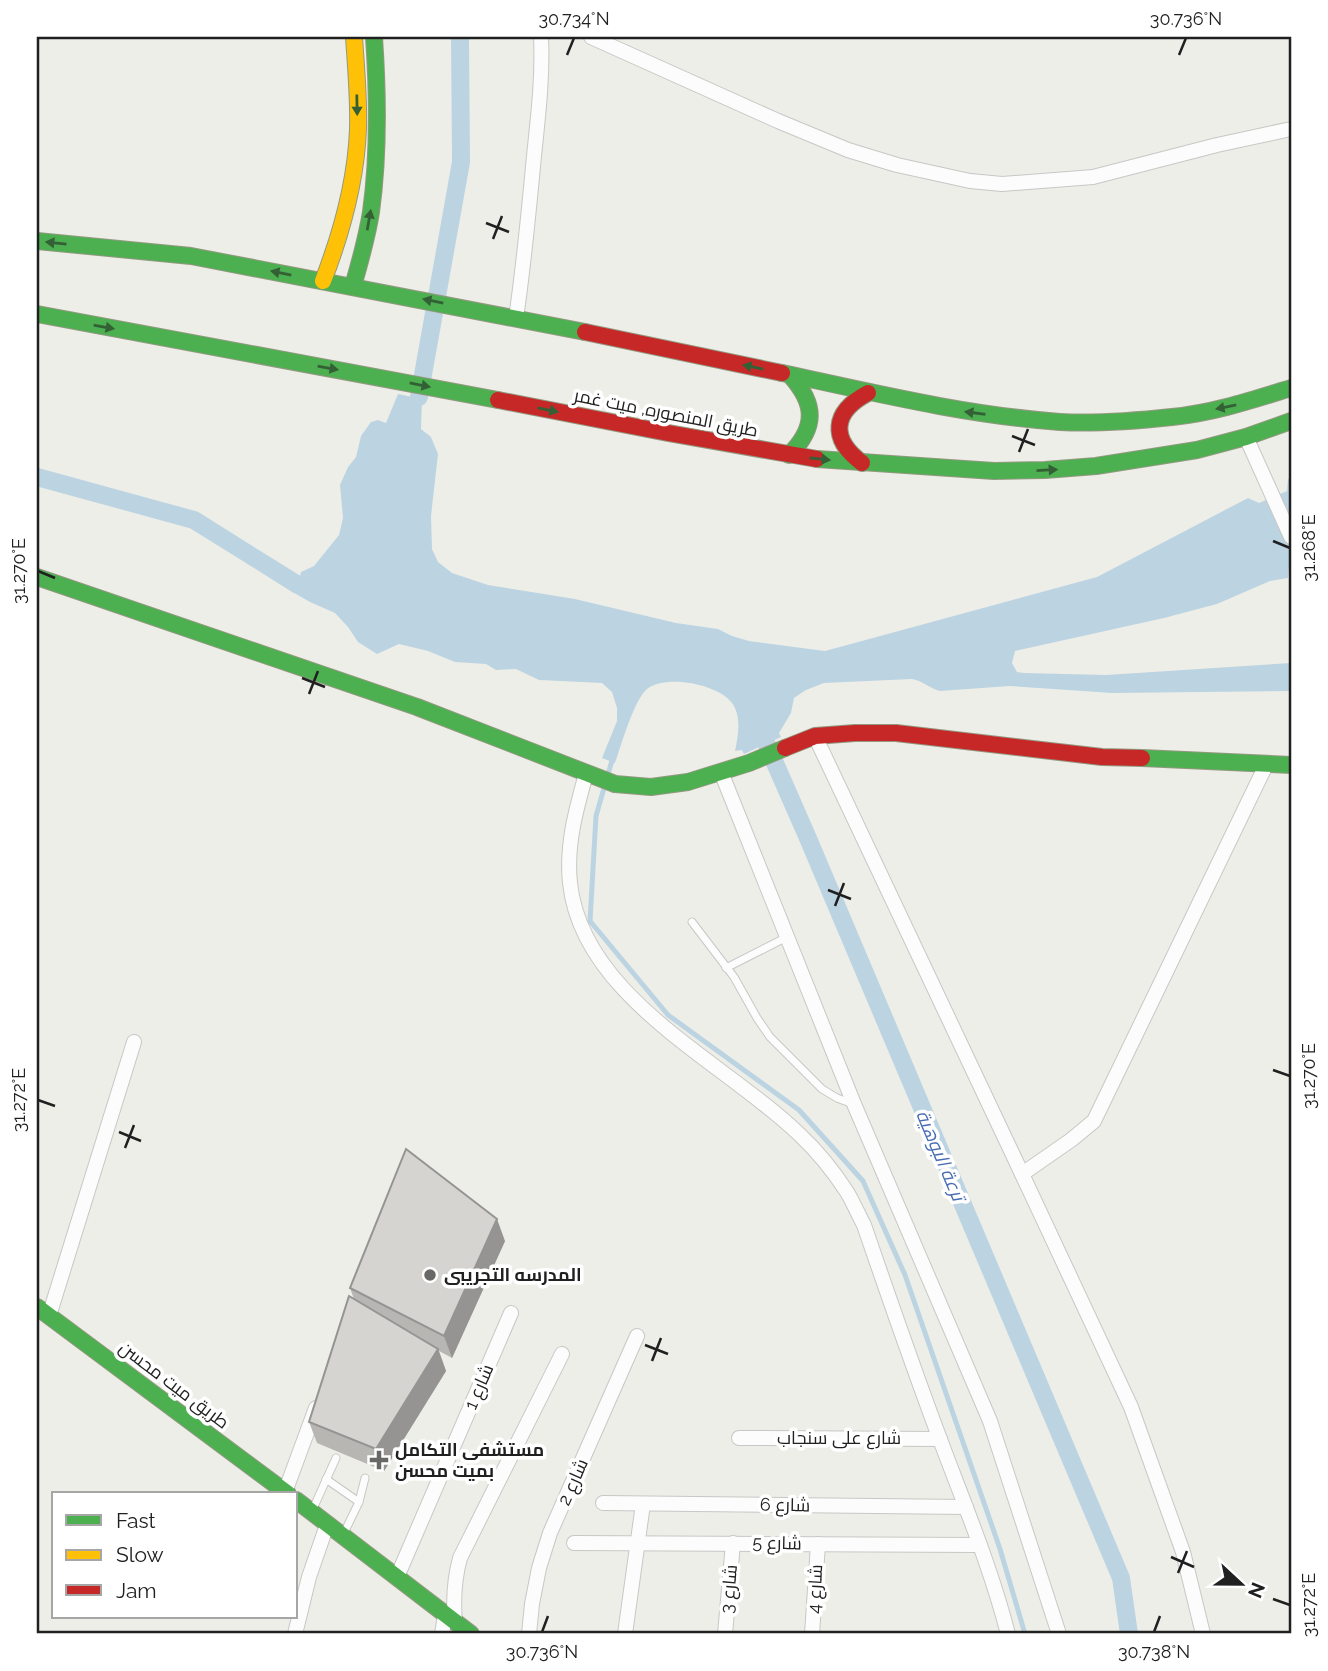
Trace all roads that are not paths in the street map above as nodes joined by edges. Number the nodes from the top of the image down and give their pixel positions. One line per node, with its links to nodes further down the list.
1 (354, 37): 7 (main road, one-way to 7)
2 (374, 37): 8 (main road, one-way to 2)
3 (541, 37): 10 (street)
4 (591, 37): 5 (street)
5 (1291, 129)
6 (37, 241): 7 (main road, one-way to 6)
7 (323, 281): 8 (main road)
8 (354, 286): 10 (main road, one-way to 8)
9 (37, 314): 16 (main road, طريق المنصوره, ميت غمر, one-way to 16)
10 (516, 318): 11 (main road, one-way to 10)
11 (790, 375): 13 (main road); 16 (main road)
12 (1291, 388): 13 (main road, one-way to 13)
13 (868, 393): 17 (main road)
14 (1291, 421): 15 (main road, طريق المنصوره, ميت غمر)
15 (1247, 437): 17 (main road, طريق المنصوره, ميت غمر, one-way to 15); 18 (street)
16 (789, 455): 17 (main road, طريق المنصوره, ميت غمر, one-way to 17)
17 (862, 463)
18 (1291, 537)
19 (37, 578): 24 (main road)
20 (815, 736): 21 (main road); 23 (main road); 30 (street)
21 (1267, 763): 22 (main road); 30 (street)
22 (1291, 765)
23 (721, 772): 24 (main road); 26 (street)
24 (591, 776): 37 (street)
25 (692, 922): 27 (lane)
26 (787, 937): 27 (lane); 29 (street)
27 (726, 968): 29 (lane)
28 (134, 1042): 31 (street)
29 (854, 1104): 66 (street)
30 (1022, 1174): 67 (street)
31 (43, 1312): 41 (main road, طريق ميت محسن)
32 (511, 1313): 56 (street, شارع 1)
33 (637, 1336): 61 (street, شارع 2)
34 (562, 1354): 57 (street)
35 (322, 1391): 42 (street)
36 (739, 1438): 37 (street, شارع على سنجاب)
37 (940, 1439): 47 (street)
38 (335, 1458): 40 (lane)
39 (365, 1478): 44 (lane)
40 (326, 1479): 44 (lane); 48 (lane)
41 (286, 1492)
42 (291, 1492)
43 (298, 1501): 48 (main road, طريق ميت محسن)
44 (359, 1502): 50 (lane)
45 (603, 1503): 46 (street, شارع 6)
46 (643, 1504): 47 (street, شارع 6); 51 (street)
47 (966, 1507): 55 (street)
48 (312, 1512): 49 (main road, طريق ميت محسن)
49 (327, 1525): 50 (main road, طريق ميت محسن); 58 (street)
50 (342, 1536): 56 (main road, طريق ميت محسن)
51 (637, 1542): 52 (street, شارع 5); 53 (street, شارع 5); 62 (street)
52 (573, 1543)
53 (733, 1543): 54 (street, شارع 5); 63 (street, شارع 3)
54 (818, 1544): 55 (street, شارع 5); 64 (street, شارع 4)
55 (981, 1545): 65 (street)
56 (397, 1577): 57 (main road, طريق ميت محسن)
57 (450, 1618): 59 (street); 60 (main road, طريق ميت محسن)
58 (295, 1634)
59 (442, 1634)
60 (471, 1634)
61 (529, 1634)
62 (625, 1634)
63 (724, 1634)
64 (812, 1634)
65 (1007, 1634)
66 (1059, 1634)
67 (1203, 1634)

